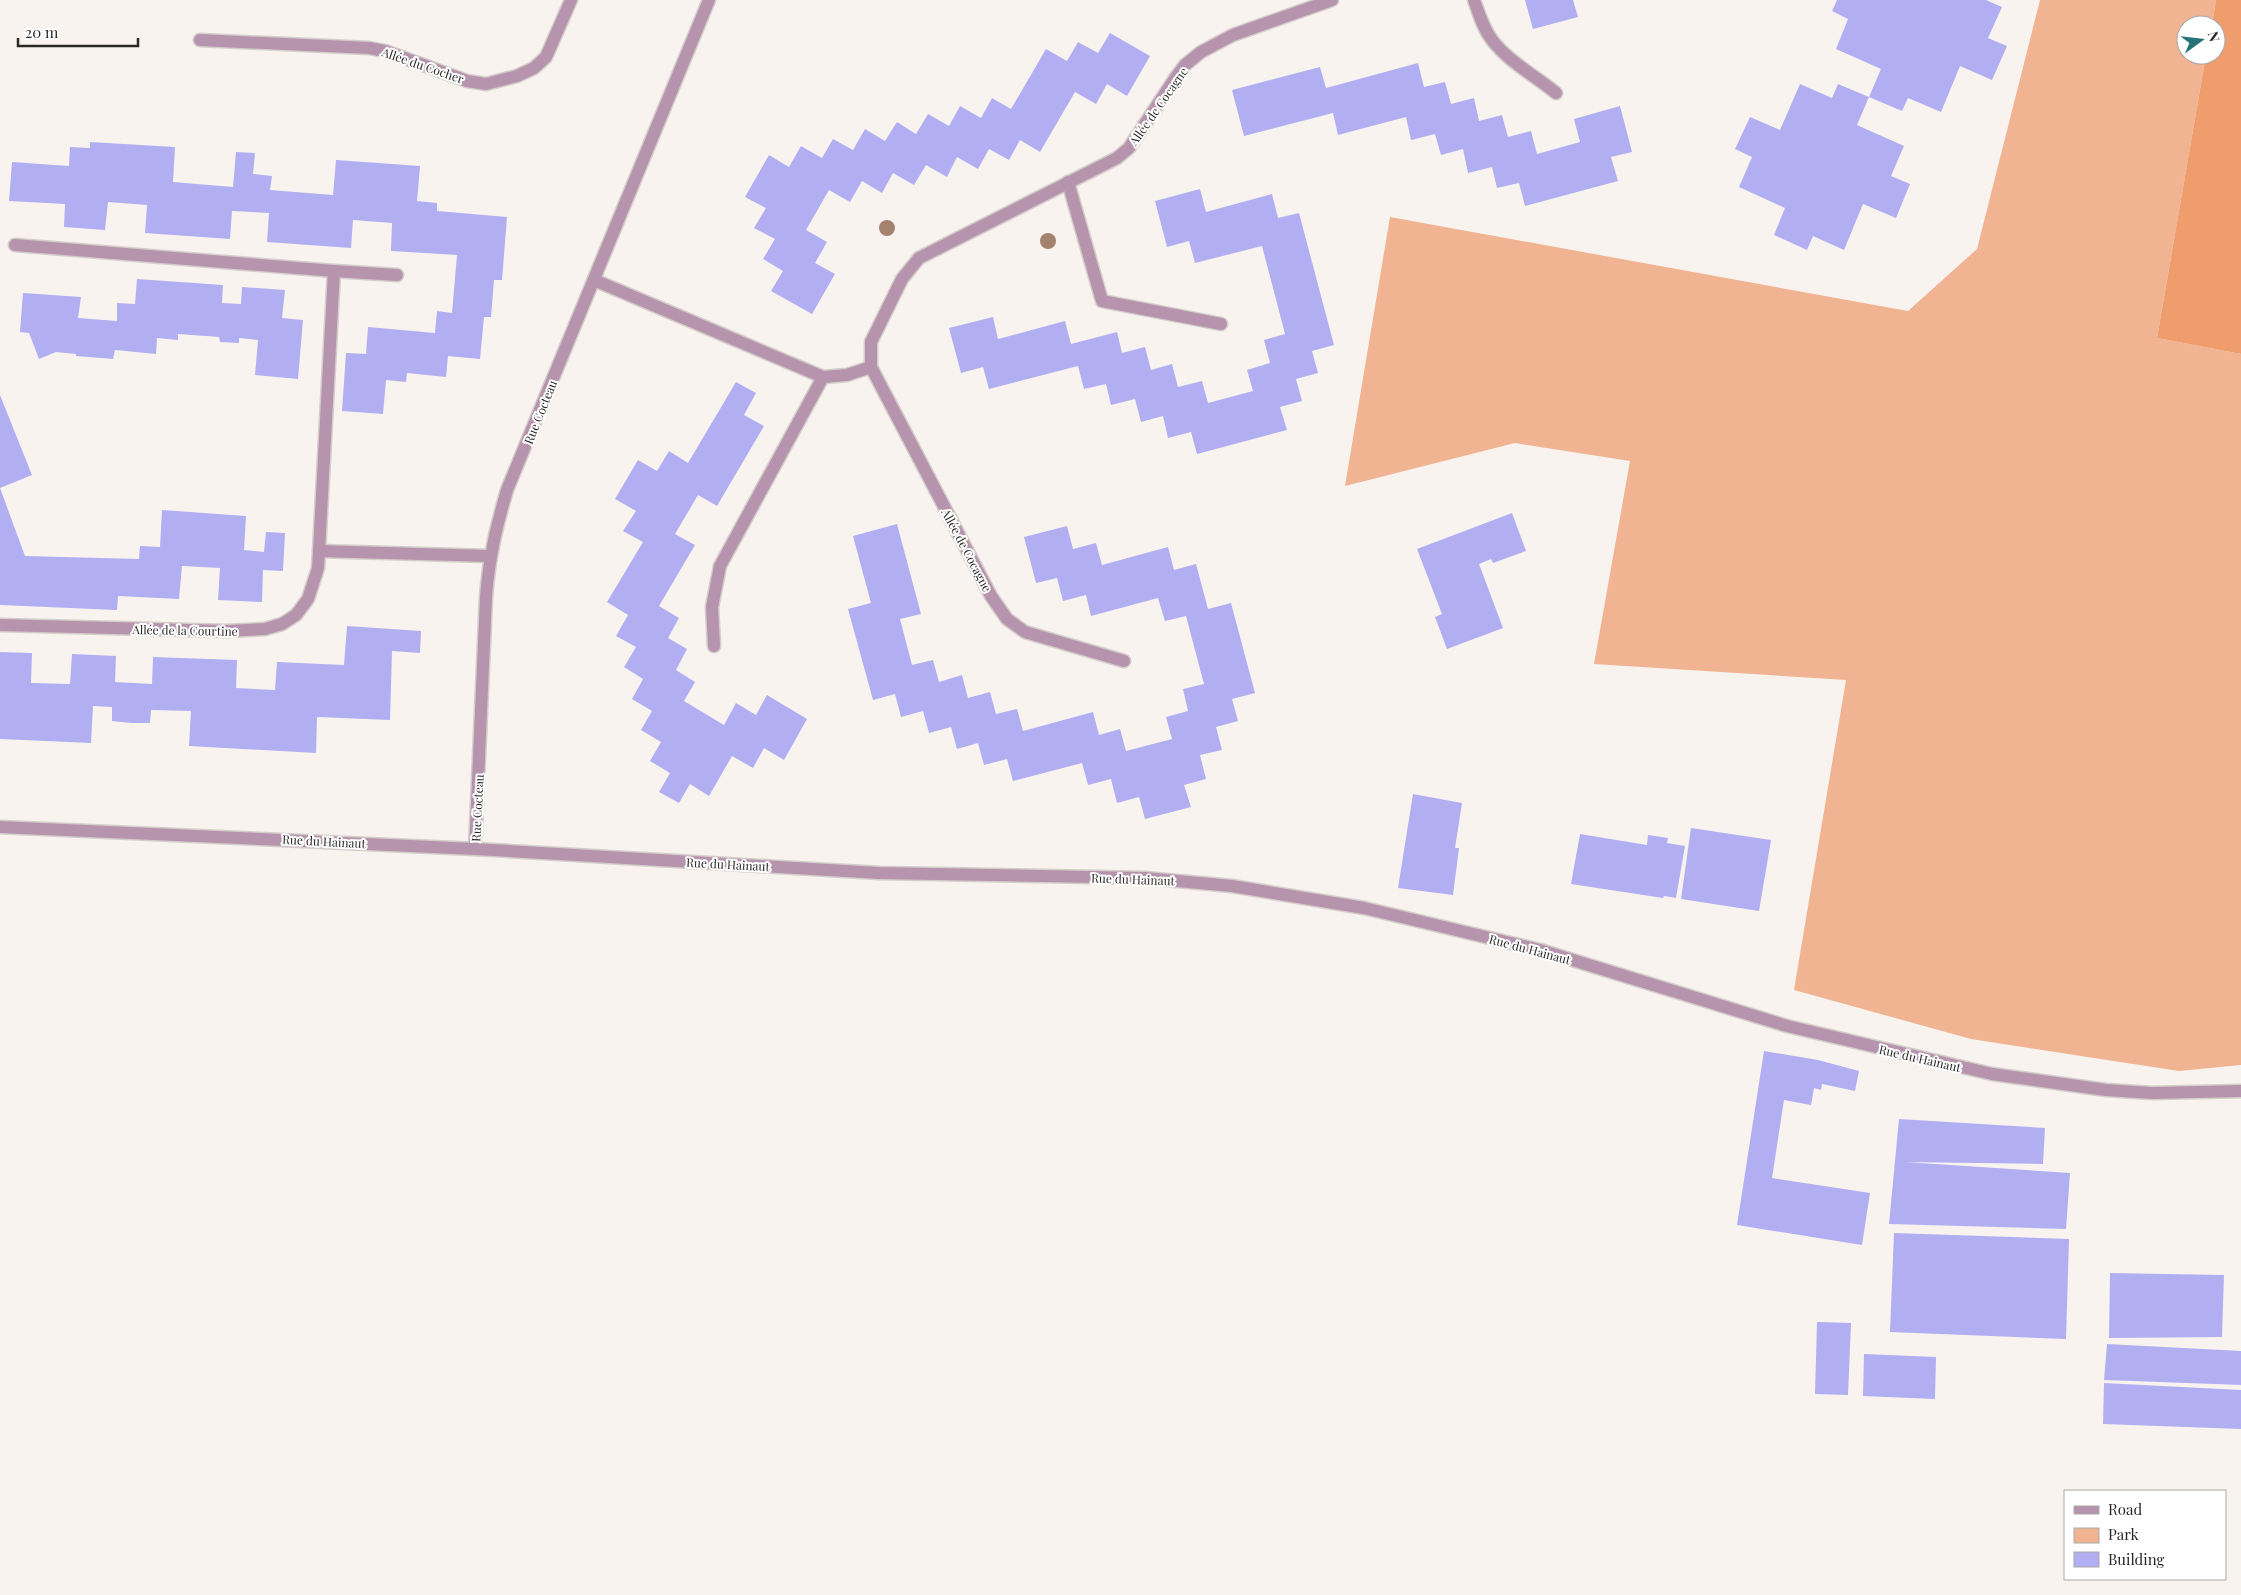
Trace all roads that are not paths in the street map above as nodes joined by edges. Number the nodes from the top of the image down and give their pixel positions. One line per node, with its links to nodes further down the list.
1 (571, 0): 5 (street, Allée du Cocher)
2 (709, 0): 11 (street, Rue Cocteau)
3 (1332, 0): 7 (street, Allée de Cocagne)
4 (1474, 0): 6 (street)
5 (200, 40)
6 (1556, 93)
7 (1068, 182): 12 (street); 13 (street, Allée de Cocagne)
8 (15, 245): 9 (street)
9 (334, 271): 10 (street); 15 (street, Allée de la Courtine)
10 (397, 275)
11 (594, 280): 14 (street); 16 (street, Rue Cocteau)
12 (1221, 324)
13 (871, 367): 14 (street); 19 (street, Allée de Cocagne)
14 (824, 377): 18 (street)
15 (319, 550): 16 (street); 17 (street, Allée de la Courtine)
16 (489, 556): 21 (street, Rue Cocteau)
17 (0, 626)
18 (714, 646)
19 (1124, 661)
20 (0, 827): 21 (street, Rue du Hainaut)
21 (475, 849): 22 (street, Rue du Hainaut)
22 (2241, 1091)

